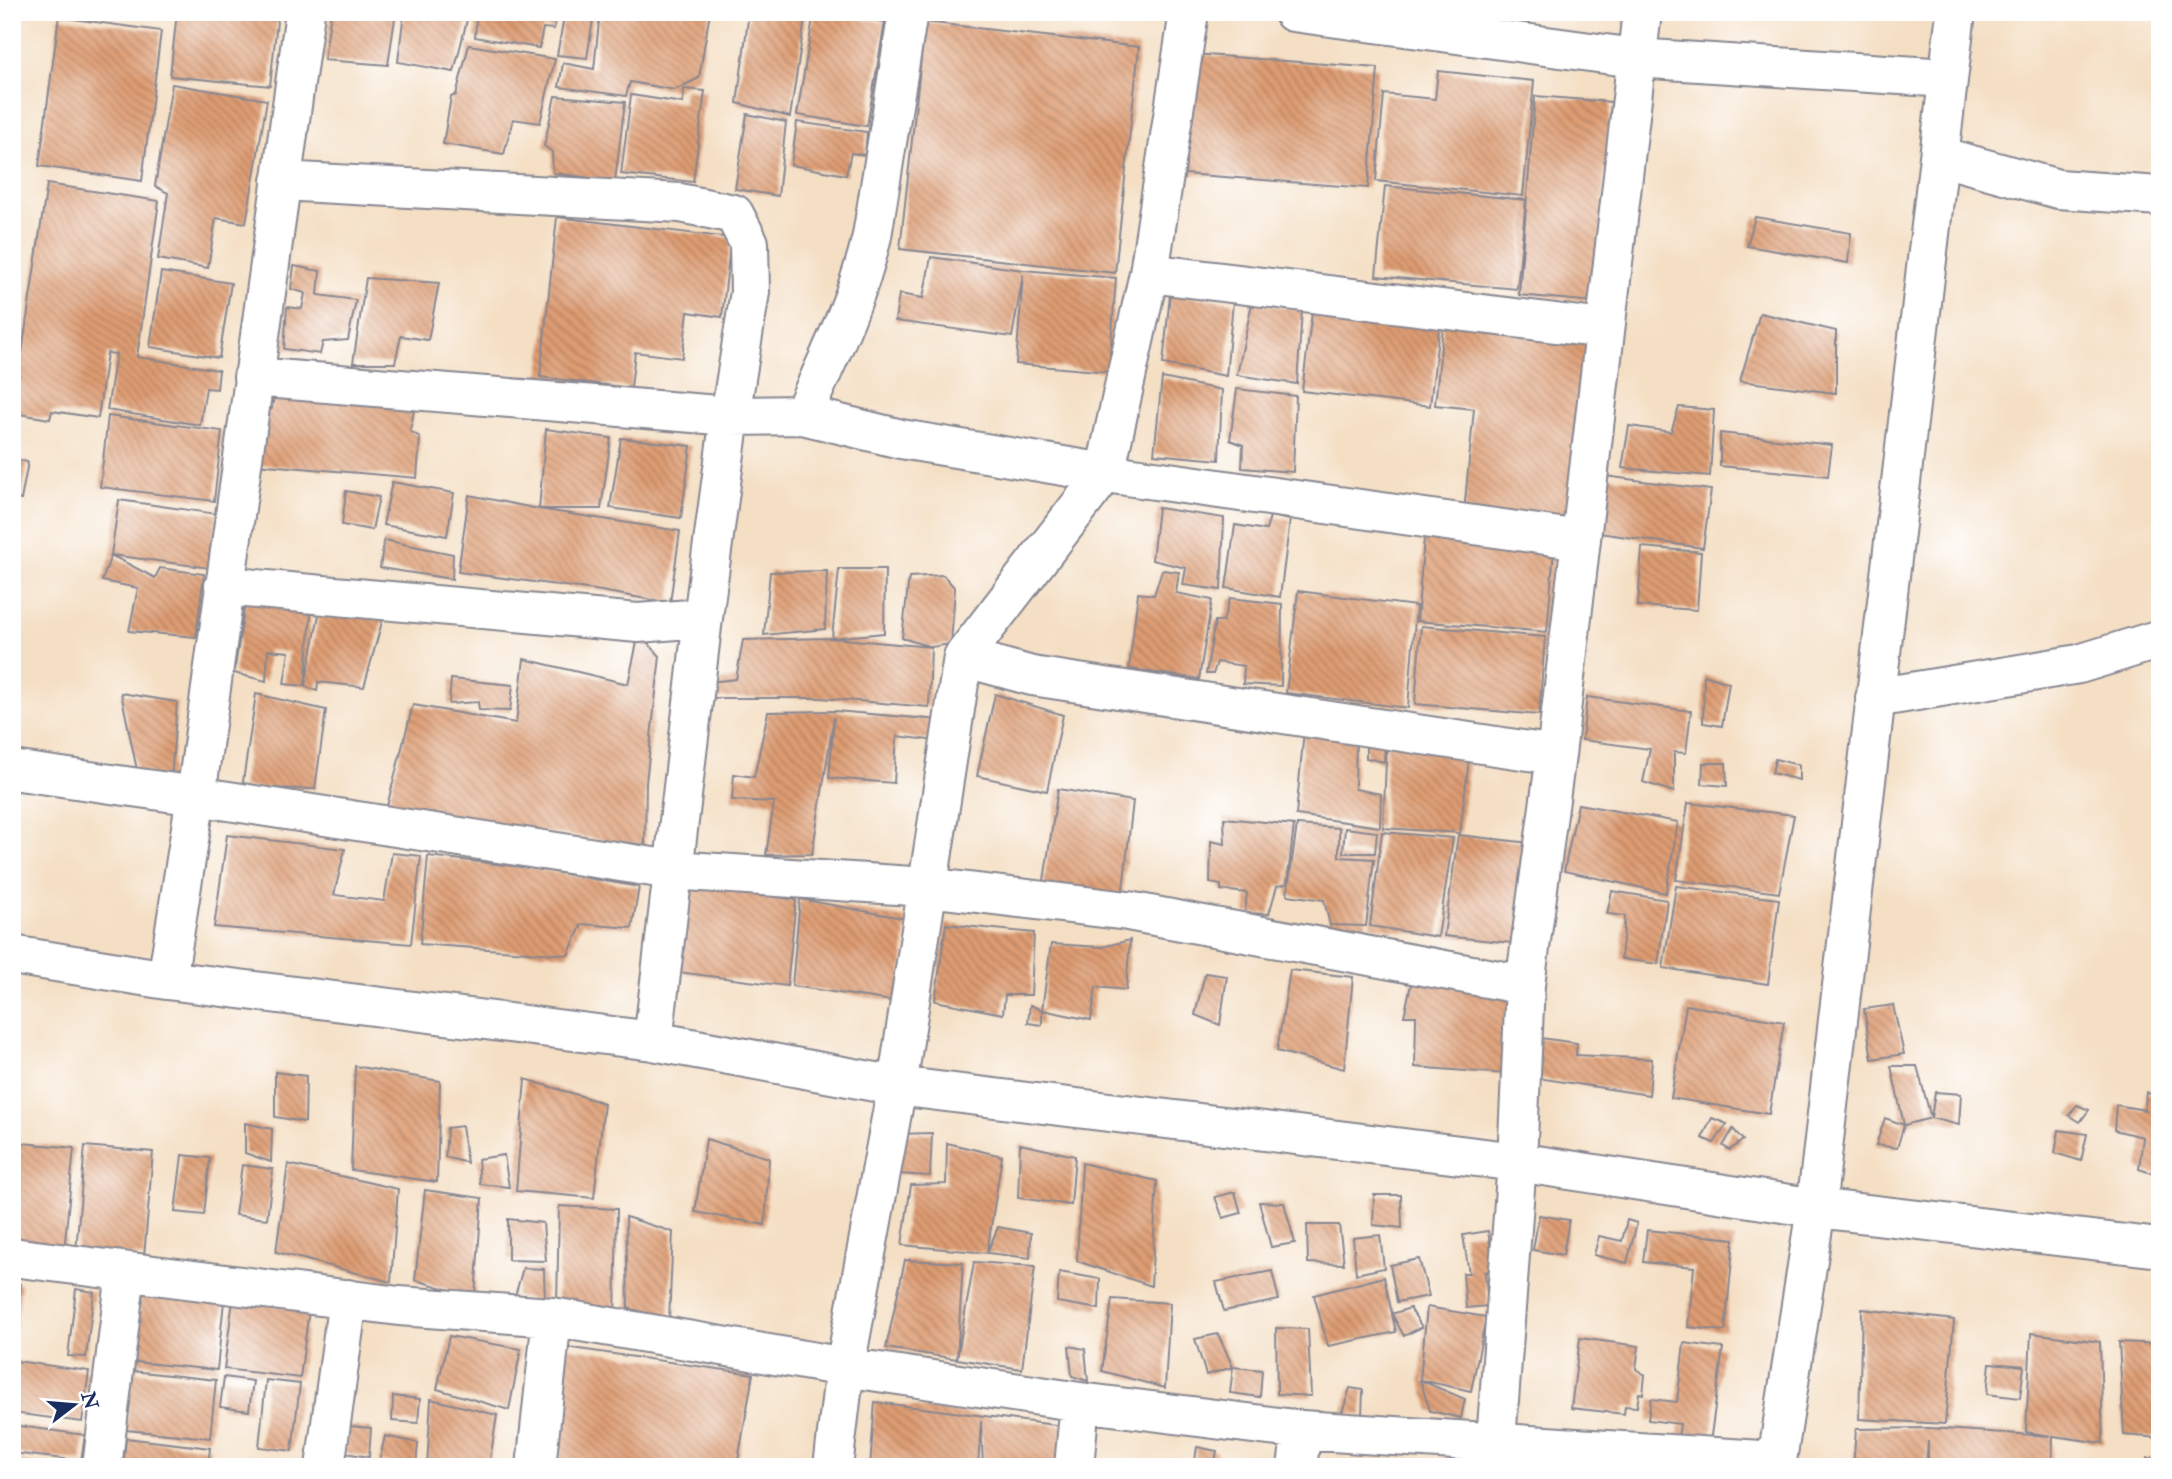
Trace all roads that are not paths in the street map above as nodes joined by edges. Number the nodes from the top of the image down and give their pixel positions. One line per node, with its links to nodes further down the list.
1 (305, 12): 10 (street)
2 (908, 12): 15 (street)
3 (1189, 12): 12 (street)
4 (1293, 12): 7 (street)
5 (1642, 12): 7 (street)
6 (1956, 12): 8 (street)
7 (1636, 58): 8 (street); 13 (street)
8 (1948, 78): 9 (street)
9 (1939, 156): 11 (street); 23 (street)
10 (281, 181): 14 (street); 16 (street)
11 (2160, 196)
12 (1149, 273): 13 (street); 17 (street)
13 (1604, 329): 18 (street)
14 (253, 377): 16 (street); 19 (street)
15 (803, 415): 16 (street); 17 (street)
16 (730, 416): 20 (street)
17 (1105, 472): 18 (street); 22 (street)
18 (1581, 540): 24 (street)
19 (224, 586): 20 (street); 26 (street)
20 (703, 618): 27 (street)
21 (2160, 639): 23 (street)
22 (963, 657): 24 (street); 28 (street)
23 (1875, 698): 35 (street)
24 (1556, 755): 31 (street)
25 (12, 770): 26 (street)
26 (196, 796): 27 (street); 30 (street)
27 (672, 870): 28 (street); 32 (street)
28 (927, 887): 31 (street); 33 (street)
29 (12, 955): 30 (street)
30 (167, 981): 32 (street)
31 (1525, 985): 34 (street)
32 (653, 1041): 33 (street)
33 (897, 1086): 34 (street); 41 (street)
34 (1517, 1162): 35 (street); 44 (street)
35 (1816, 1208): 36 (street); 45 (street)
36 (2160, 1248)
37 (12, 1257): 38 (street)
38 (126, 1272): 39 (street); 46 (street)
39 (348, 1299): 40 (street); 47 (street)
40 (552, 1317): 41 (street); 48 (street)
41 (845, 1367): 42 (street); 49 (street)
42 (1080, 1402): 43 (street); 50 (street)
43 (1302, 1430): 44 (street); 51 (street)
44 (1495, 1455): 45 (street)
45 (1777, 1464)
46 (102, 1467)
47 (325, 1467)
48 (536, 1467)
49 (833, 1467)
50 (1074, 1467)
51 (1297, 1467)

